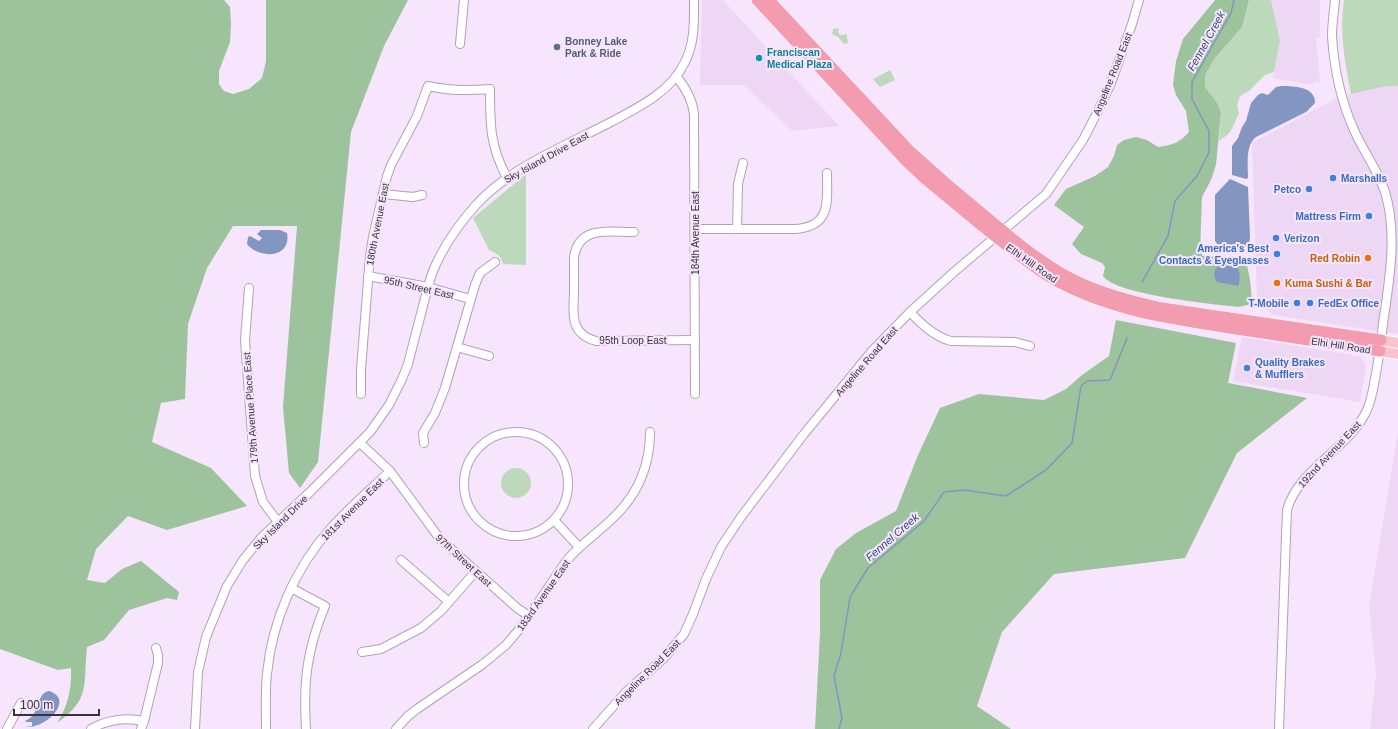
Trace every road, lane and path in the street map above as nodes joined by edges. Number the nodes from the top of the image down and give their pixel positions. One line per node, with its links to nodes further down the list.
1 (464, 0): 7 (street)
2 (694, 0): 8 (street, Sky Island Drive East)
3 (757, 0): 14 (highway, Elhi Hill Road)
4 (769, 0): 14 (highway, Elhi Hill Road)
5 (1139, 0): 23 (street, Angeline Road East)
6 (1335, 0): 27 (street, 192nd Avenue East)
7 (460, 44)
8 (676, 76): 11 (street, Sky Island Drive East); 15 (street, 184th Avenue East)
9 (743, 163): 16 (street)
10 (827, 173): 16 (street)
11 (507, 178): 12 (street, 180th Avenue East); 20 (street, Sky Island Drive East)
12 (383, 194): 13 (street); 19 (street, 180th Avenue East)
13 (422, 195)
14 (986, 223): 27 (highway, Elhi Hill Road, bridge)
15 (695, 229): 16 (street); 24 (street, 184th Avenue East)
16 (737, 229)
17 (634, 232): 24 (street, 95th Loop East)
18 (495, 262): 22 (street)
19 (368, 276): 20 (street, 95th Street East); 31 (street, 180th Avenue East)
20 (428, 287): 22 (street, 95th Street East); 34 (street, Sky Island Drive East)
21 (249, 288): 38 (street, 179th Avenue Place East)
22 (470, 299): 28 (street)
23 (910, 312): 26 (street); 55 (street, Angeline Road East)
24 (695, 340): 32 (street, 184th Avenue East)
25 (1398, 343): 27 (main road, Elhi Hill Road)
26 (1030, 346)
27 (1380, 346): 29 (main road, Elhi Hill Road); 56 (street, 192nd Avenue East)
28 (457, 347): 30 (street); 35 (street)
29 (1398, 354)
30 (489, 356)
31 (361, 394)
32 (695, 394)
33 (650, 432): 39 (street, 183rd Avenue East)
34 (360, 443): 36 (street, 97th Street East); 38 (street, Sky Island Drive)
35 (424, 443)
36 (390, 471): 41 (street, 97th Street East); 42 (street, 181st Avenue East)
37 (554, 520): 37 (street); 39 (street)
38 (278, 522): 51 (street, Sky Island Drive)
39 (579, 547): 44 (street, 183rd Avenue East)
40 (402, 560): 43 (street)
41 (476, 571): 43 (street); 44 (street, 97th Street East)
42 (291, 588): 52 (street, 181st Avenue East); 53 (street)
43 (449, 602): 46 (street)
44 (529, 616): 54 (street, 183rd Avenue East)
45 (156, 648): 48 (street)
46 (362, 652)
47 (21, 703): 49 (street)
48 (143, 725): 50 (street)
49 (7, 729)
50 (91, 729)
51 (194, 729)
52 (266, 729)
53 (306, 729)
54 (396, 729)
55 (593, 729)
56 (1279, 729)

